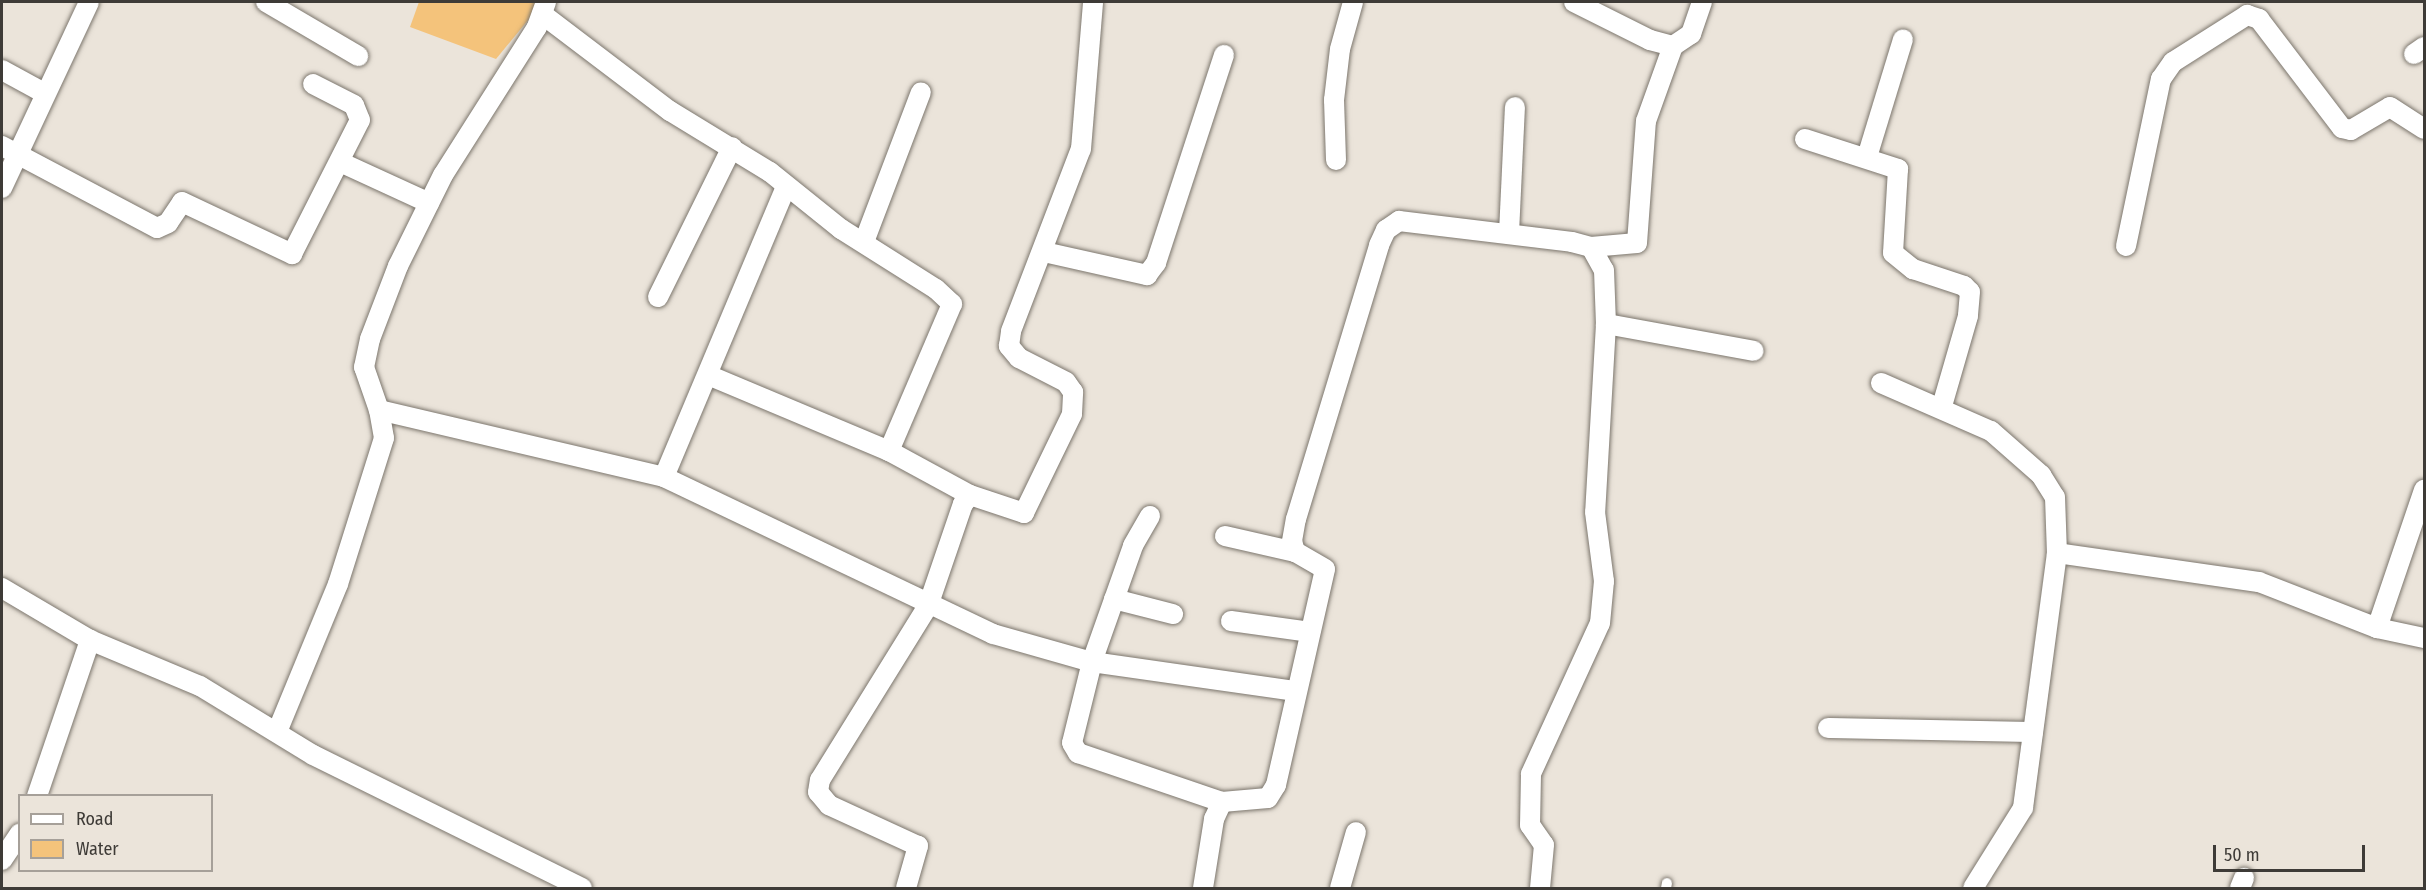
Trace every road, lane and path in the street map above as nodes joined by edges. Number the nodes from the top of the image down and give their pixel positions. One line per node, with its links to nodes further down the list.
1 (89, 2): 15 (street)
2 (266, 2): 11 (street)
3 (1094, 2): 32 (street)
4 (1353, 2): 23 (street)
5 (1574, 2): 9 (street)
6 (1702, 2): 9 (street)
7 (544, 8): 20 (street); 27 (street)
8 (1903, 39): 22 (street)
9 (1673, 46): 31 (street)
10 (1224, 55): 32 (street)
11 (358, 56)
12 (2, 70): 15 (street)
13 (313, 84): 24 (street)
14 (921, 92): 29 (street)
15 (44, 93): 21 (street)
16 (1515, 107): 28 (street)
17 (2424, 129): 30 (street)
18 (1805, 139): 22 (street)
19 (2, 146): 21 (street)
20 (732, 147): 25 (street); 33 (street)
21 (19, 157): 24 (street); 26 (street)
22 (1867, 157): 38 (street)
23 (1336, 160)
24 (340, 162): 27 (street)
25 (786, 187): 29 (street); 36 (street)
26 (2, 188)
27 (429, 203): 39 (street)
28 (1509, 233): 31 (street); 46 (street)
29 (864, 242): 40 (street)
30 (2126, 246)
31 (1592, 247): 34 (street)
32 (1044, 252): 43 (street)
33 (658, 297)
34 (1606, 324): 35 (street); 71 (street)
35 (1754, 351)
36 (708, 375): 40 (street); 41 (street)
37 (1881, 383): 38 (street)
38 (1942, 406): 47 (street)
39 (379, 410): 41 (street); 60 (street)
40 (889, 451): 43 (street)
41 (664, 477): 50 (street)
42 (2424, 490): 53 (street)
43 (970, 495): 50 (street)
44 (1150, 516): 49 (street)
45 (1225, 536): 46 (street)
46 (1295, 552): 54 (street)
47 (2057, 553): 53 (street); 61 (street)
48 (2, 588): 56 (street)
49 (1114, 599): 51 (street); 57 (street)
50 (928, 606): 57 (street); 68 (street)
51 (1173, 614)
52 (1231, 621): 54 (street)
53 (2377, 628): 55 (street)
54 (1310, 632): 58 (street)
55 (2424, 638)
56 (90, 640): 60 (street); 62 (street)
57 (1092, 662): 58 (street); 63 (street)
58 (1296, 691): 63 (street)
59 (1828, 728): 61 (street)
60 (277, 732): 67 (street)
61 (2033, 732): 72 (street)
62 (37, 794)
63 (1222, 802): 69 (street)
64 (1356, 832): 70 (street)
65 (18, 836): 66 (street)
66 (2, 860)
67 (582, 888)
68 (906, 888)
69 (1203, 888)
70 (1340, 888)
71 (1540, 888)
72 (1974, 888)

